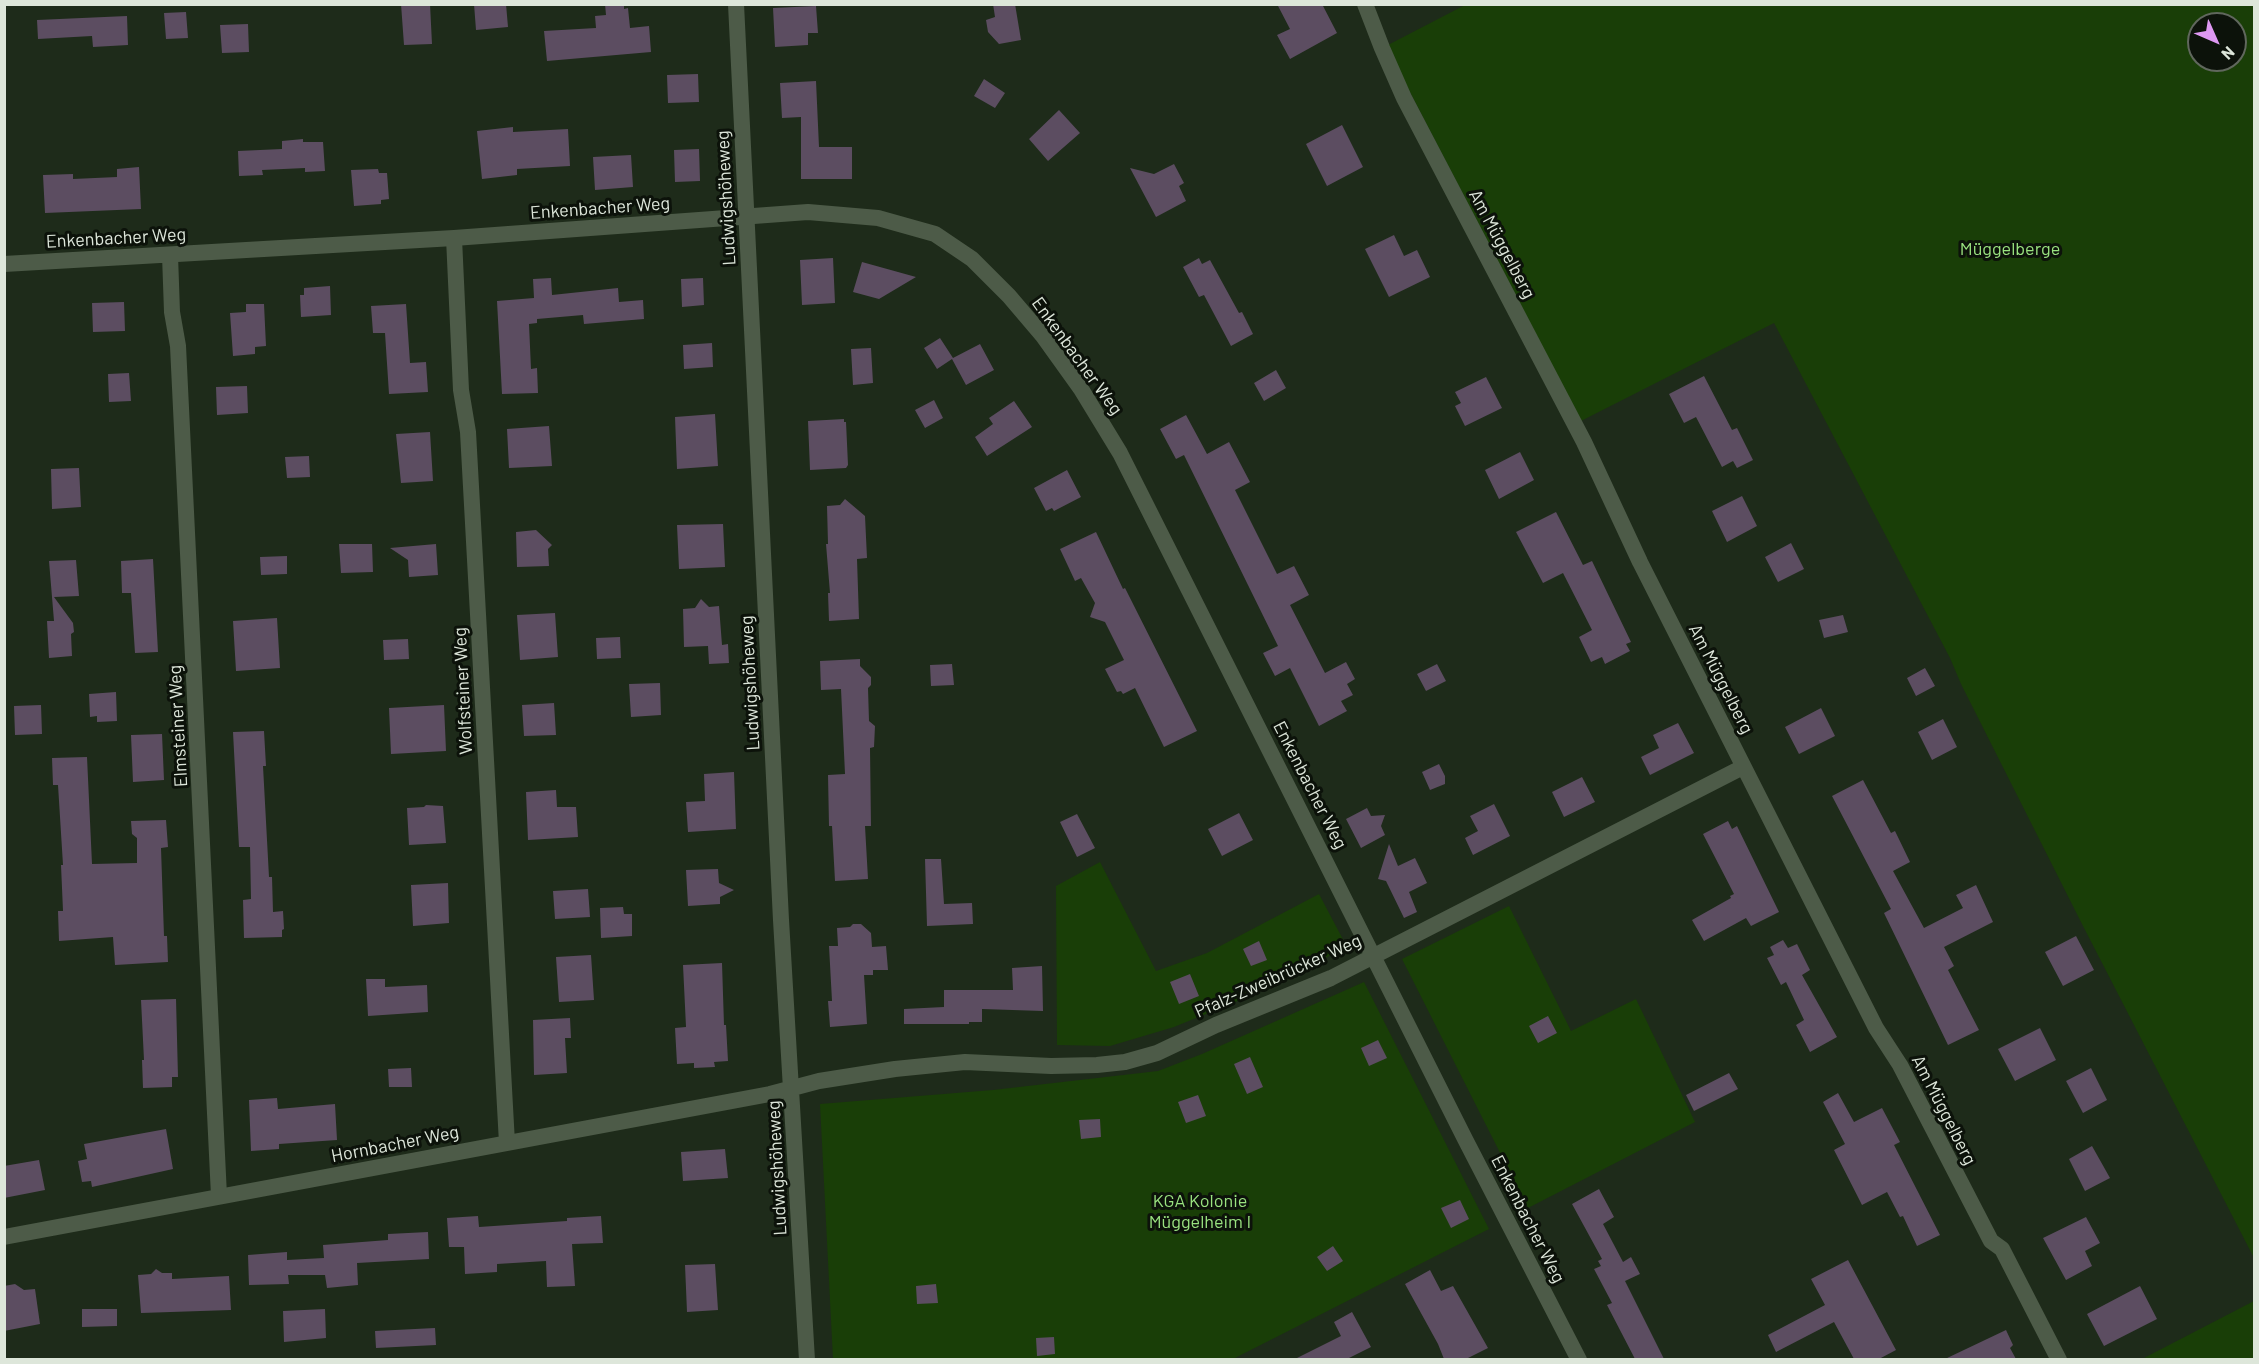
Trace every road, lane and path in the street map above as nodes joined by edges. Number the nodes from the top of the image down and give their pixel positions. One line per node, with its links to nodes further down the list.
1 (736, 4): 3 (street, Ludwigshöheweg)
2 (1365, 4): 7 (street, Am Müggelberg)
3 (747, 217): 4 (street, Enkenbacher Weg); 8 (street, Enkenbacher Weg); 9 (street, Ludwigshöheweg)
4 (454, 238): 5 (street, Enkenbacher Weg); 10 (street, Wolfsteiner Weg)
5 (170, 255): 6 (street, Enkenbacher Weg); 11 (street, Elmsteiner Weg)
6 (4, 264)
7 (1743, 766): 8 (street, Pfalz-Zweibrücker Weg); 15 (street, Am Müggelberg)
8 (1374, 955): 9 (street, Pfalz-Zweibrücker Weg); 14 (street, Enkenbacher Weg)
9 (793, 1089): 10 (street, Hornbacher Weg); 13 (street, Ludwigshöheweg)
10 (507, 1143): 11 (street, Hornbacher Weg)
11 (219, 1196): 12 (street, Hornbacher Weg)
12 (4, 1236)
13 (807, 1359)
14 (1579, 1359)
15 (2059, 1359)

